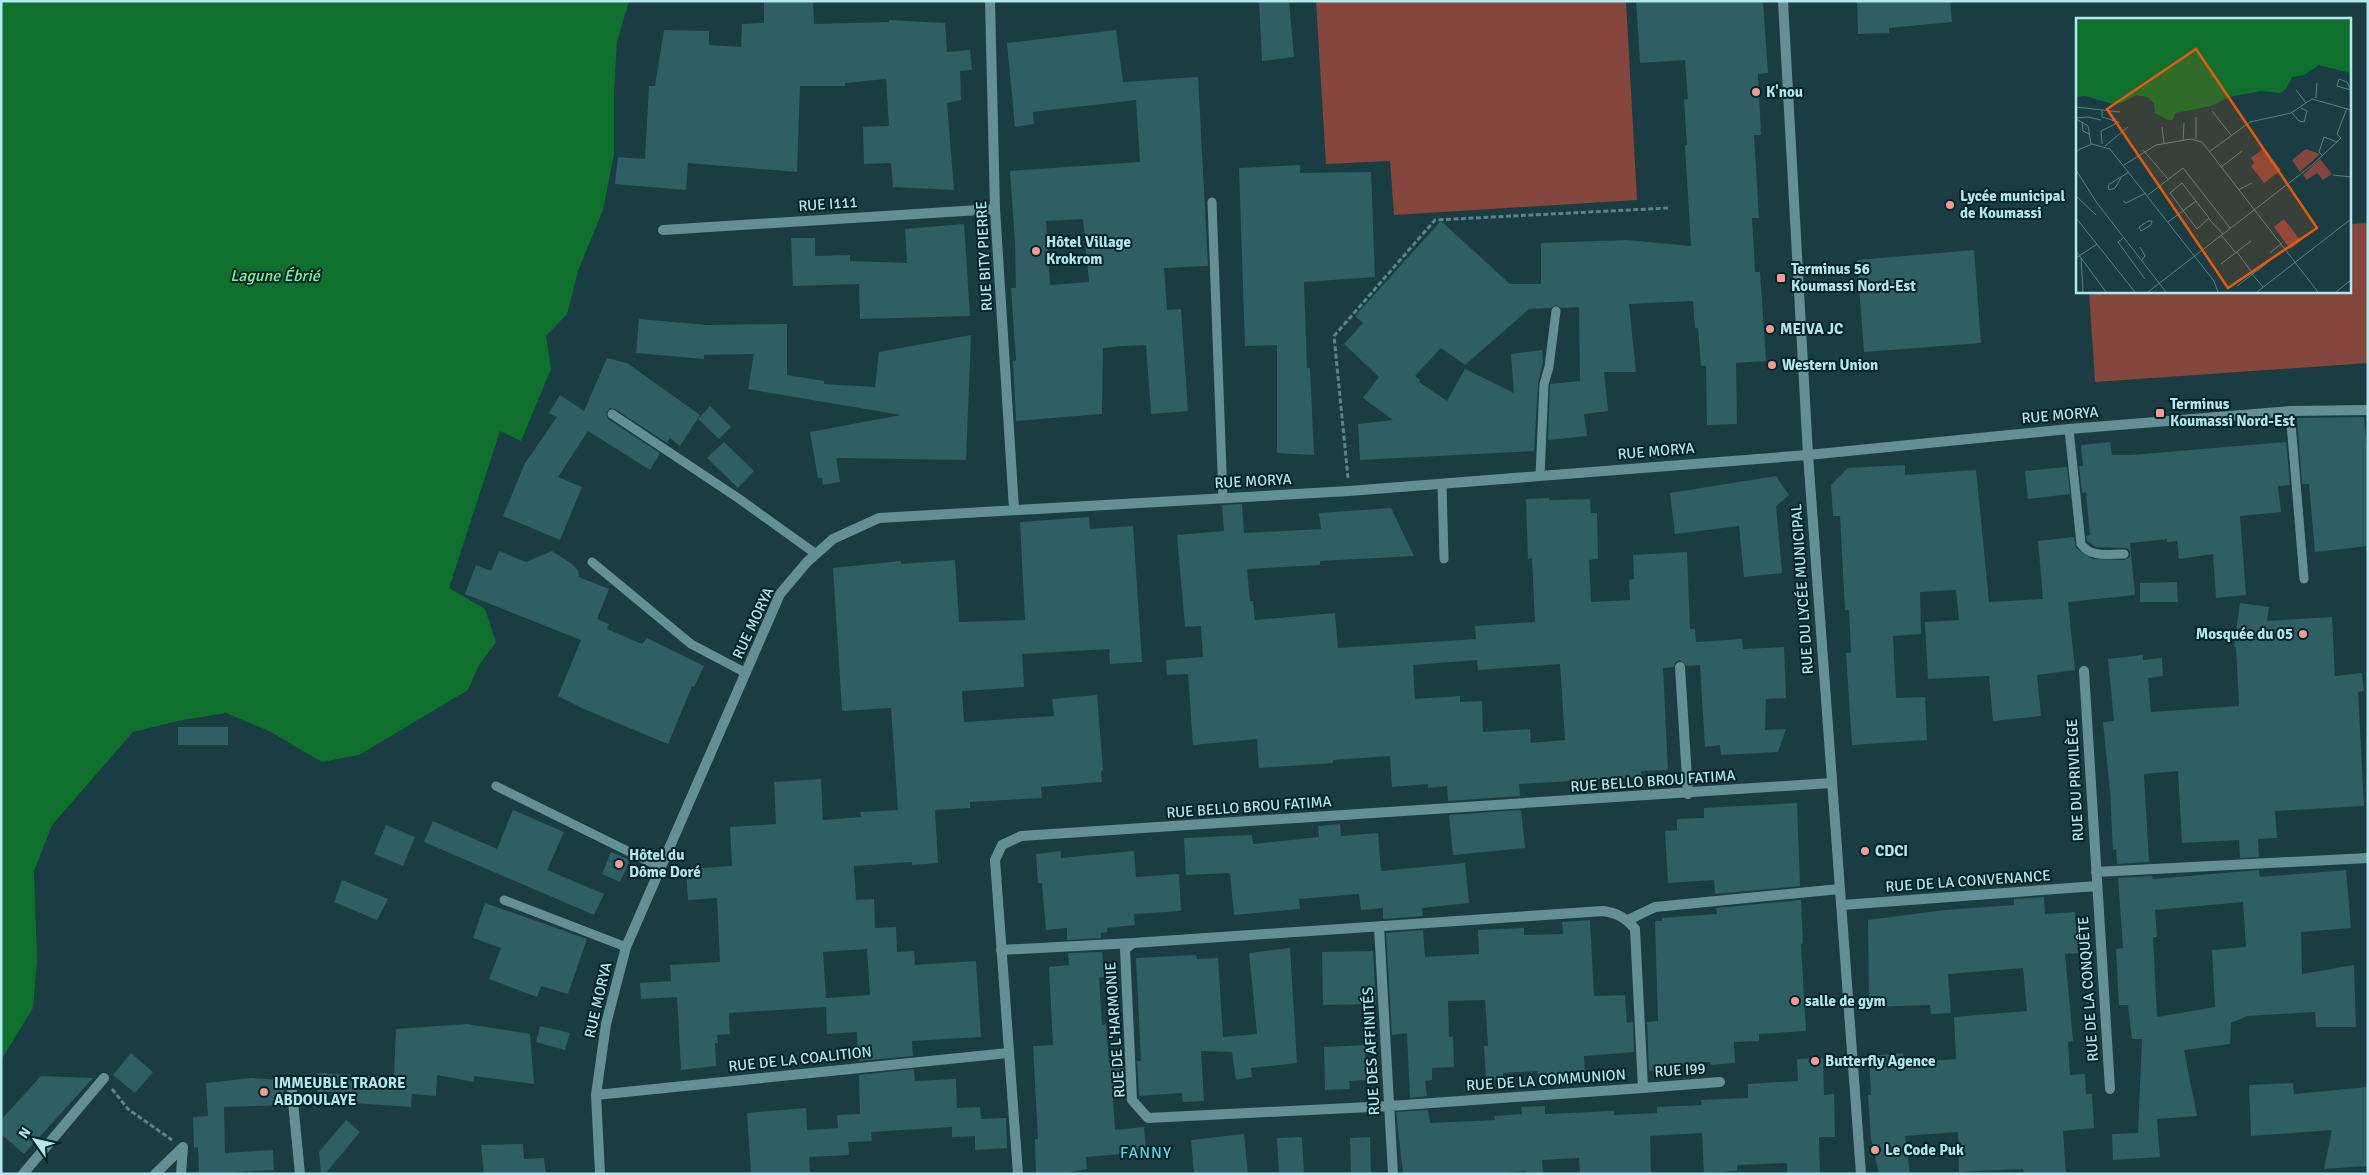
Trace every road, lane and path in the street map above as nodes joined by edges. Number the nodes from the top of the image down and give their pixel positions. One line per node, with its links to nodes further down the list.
1 (990, 1): 5 (street, RUE BITY PIERRE)
2 (1783, 1): 12 (street, RUE DU LYCÉE MUNICIPAL)
3 (1212, 202): 16 (lane)
4 (1668, 208): 15 (path)
5 (996, 209): 6 (street, RUE I111); 17 (street, RUE BITY PIERRE)
6 (663, 230)
7 (1556, 311): 13 (lane)
8 (2368, 410): 9 (street, RUE MORYA)
9 (2290, 411): 11 (street, RUE MORYA); 22 (lane)
10 (612, 414): 18 (lane)
11 (2069, 429): 12 (street, RUE MORYA); 19 (lane)
12 (1808, 455): 13 (street, RUE MORYA); 26 (street, RUE DU LYCÉE MUNICIPAL)
13 (1540, 476): 14 (street, RUE MORYA)
14 (1442, 484): 15 (street, RUE MORYA); 20 (lane)
15 (1350, 491): 16 (street, RUE MORYA)
16 (1223, 498): 17 (street, RUE MORYA)
17 (1014, 509): 18 (street, RUE MORYA)
18 (816, 554): 25 (street, RUE MORYA)
19 (2124, 554)
20 (1444, 559)
21 (592, 562): 25 (lane)
22 (2304, 580)
23 (1680, 667): 28 (street)
24 (2084, 671): 31 (street, RUE DU PRIVILÈGE)
25 (746, 672): 30 (street, RUE MORYA)
26 (1831, 783): 28 (street, RUE BELLO BROU FATIMA); 33 (street, RUE DU LYCÉE MUNICIPAL)
27 (496, 786): 30 (lane)
28 (1688, 794): 40 (street, RUE BELLO BROU FATIMA)
29 (2368, 858): 31 (street)
30 (660, 867): 39 (street, RUE MORYA)
31 (2096, 872): 32 (street, RUE DU PRIVILÈGE)
32 (2097, 886): 35 (street, RUE DE LA CONVENANCE); 45 (street, RUE DE LA CONQUÊTE)
33 (1840, 889): 35 (street, RUE DU LYCÉE MUNICIPAL); 36 (street)
34 (504, 900): 39 (lane)
35 (1842, 905): 57 (street, RUE DU LYCÉE MUNICIPAL)
36 (1628, 920): 37 (street); 44 (street, RUE DE LA COMMUNION)
37 (1379, 926): 38 (street); 48 (street, RUE DES AFFINITÉS)
38 (1133, 943): 40 (street); 48 (street, RUE DE L'HARMONIE)
39 (626, 947): 47 (street, RUE MORYA)
40 (1000, 950): 41 (street, RUE BELLO BROU FATIMA)
41 (1008, 1053): 47 (street, RUE DE LA COALITION); 55 (street, RUE BELLO BROU FATIMA)
42 (104, 1078): 49 (path); 50 (street)
43 (1720, 1082): 44 (street, RUE I99)
44 (1643, 1088): 48 (street, RUE DE LA COMMUNION)
45 (2110, 1089)
46 (292, 1092): 53 (street)
47 (596, 1095): 54 (street, RUE MORYA)
48 (1390, 1106): 56 (street, RUE DES AFFINITÉS)
49 (183, 1147): 51 (street); 52 (street)
50 (23, 1174)
51 (156, 1174)
52 (181, 1174)
53 (300, 1174)
54 (600, 1174)
55 (1018, 1174)
56 (1393, 1174)
57 (1861, 1174)

